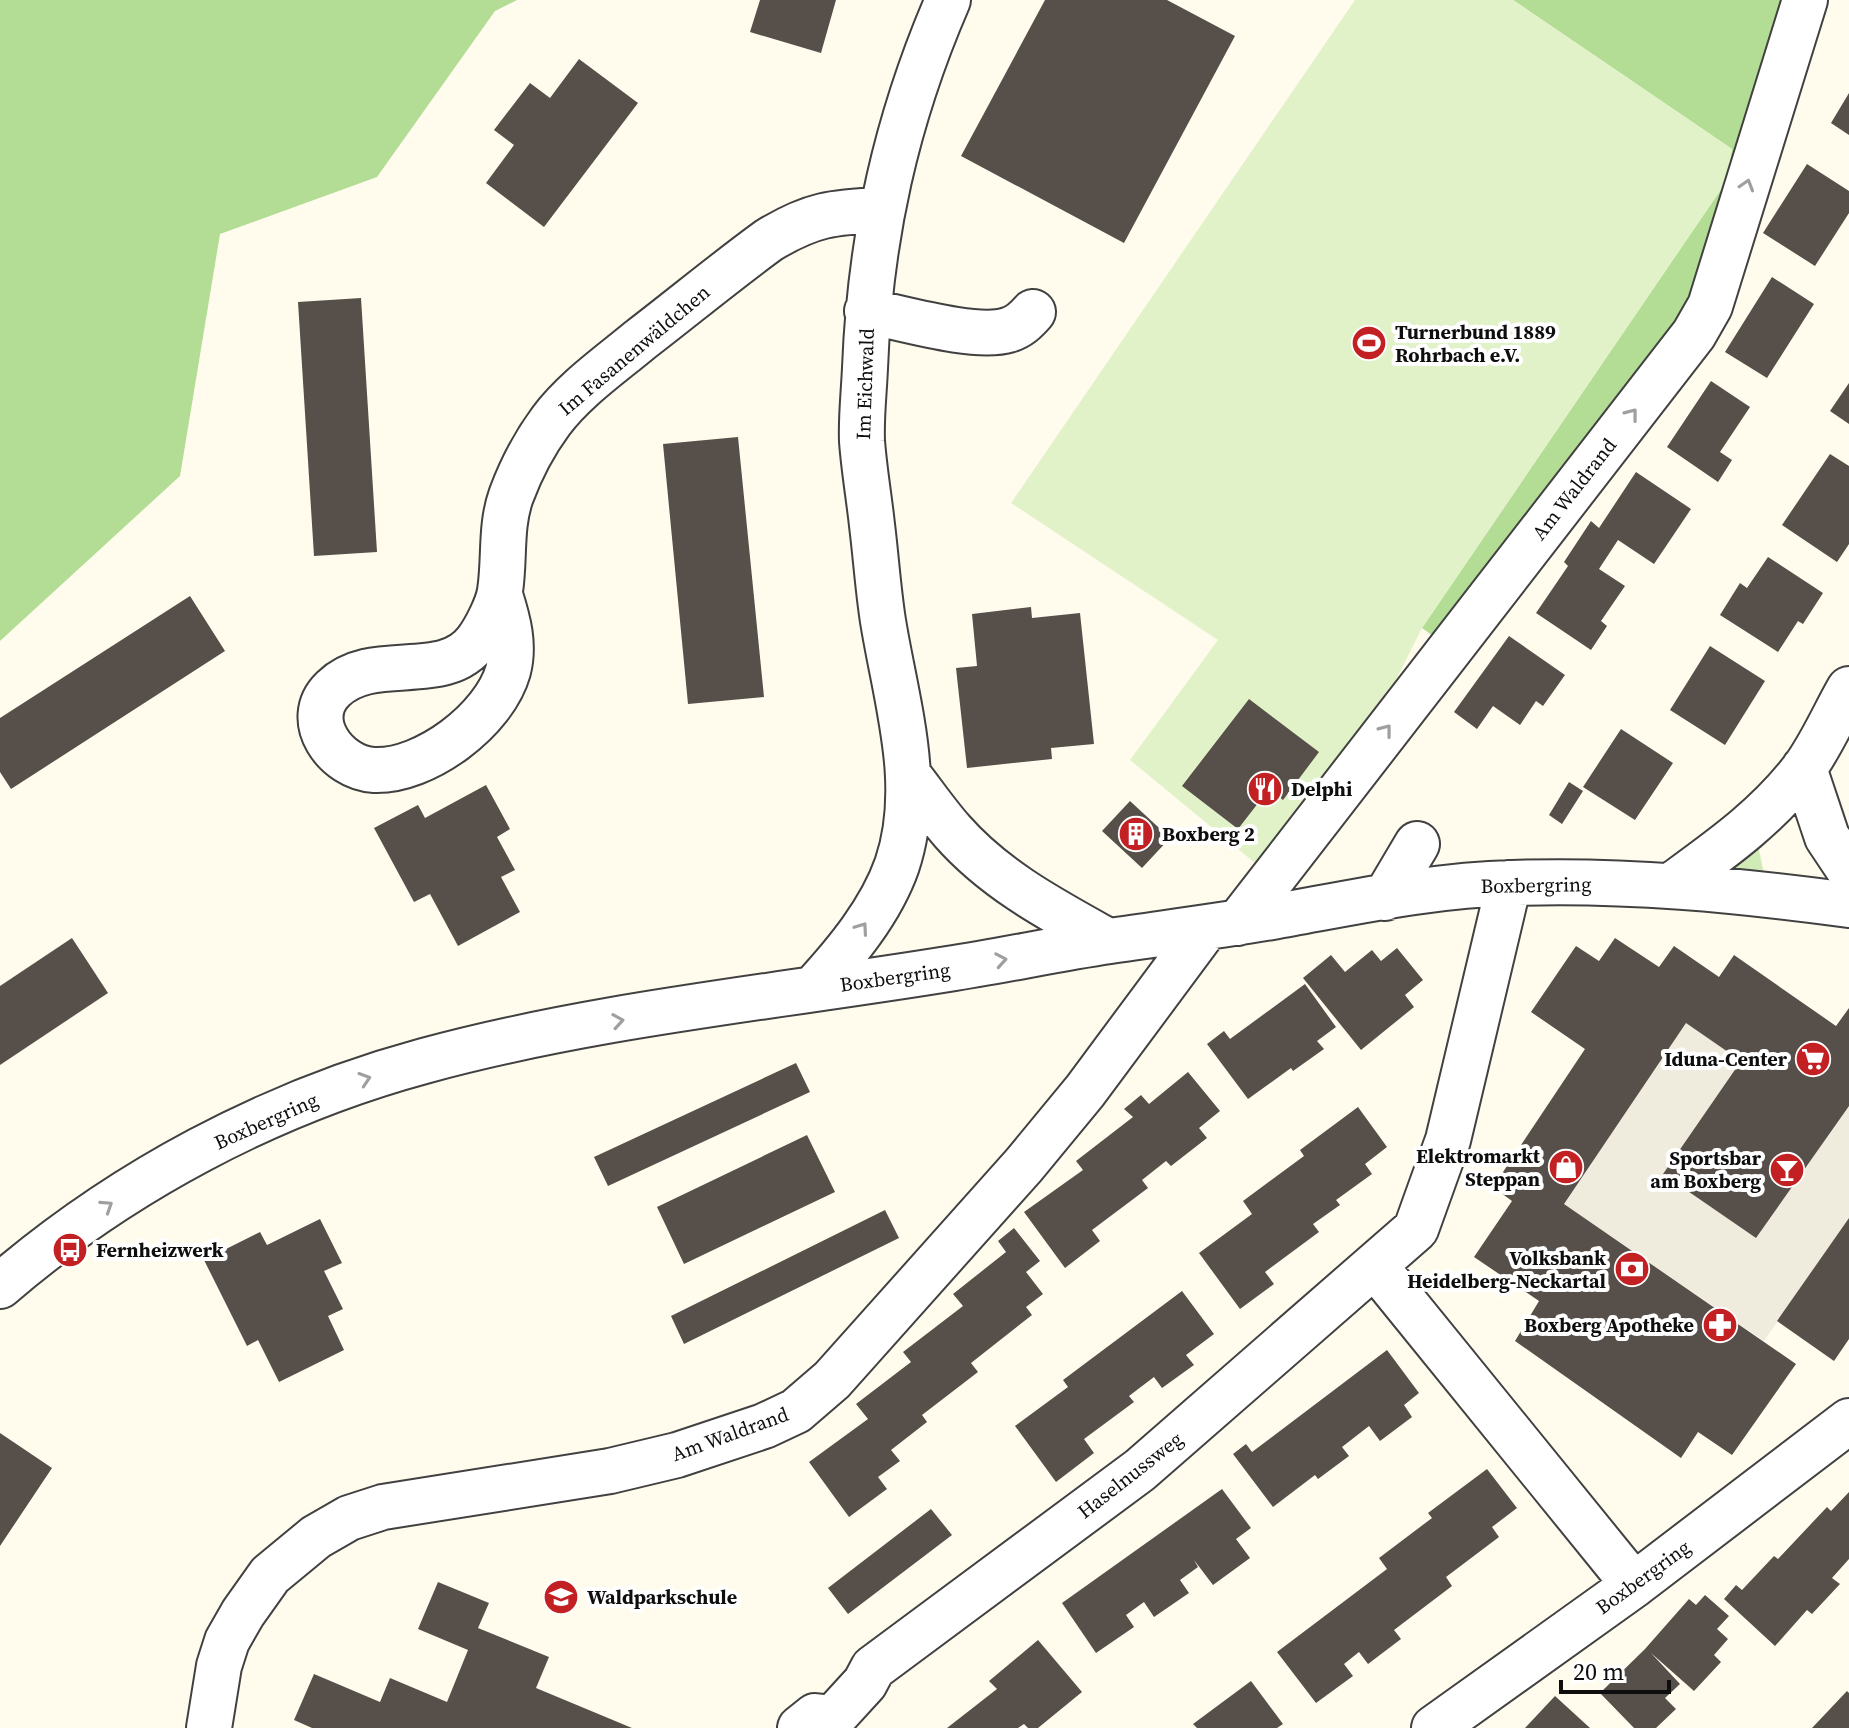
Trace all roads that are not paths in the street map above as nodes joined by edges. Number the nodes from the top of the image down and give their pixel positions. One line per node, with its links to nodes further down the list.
1 (948, 0): 3 (street, Im Eichwald)
2 (1805, 0): 16 (street, Am Waldrand, one-way to 2)
3 (882, 210): 4 (street, Im Eichwald); 6 (street, Im Fasanenwäldchen)
4 (867, 311): 5 (street); 9 (street, Im Eichwald)
5 (1033, 312)
6 (500, 595): 6 (street, Im Fasanenwäldchen)
7 (1849, 689): 8 (street)
8 (1804, 768): 11 (street); 13 (street)
9 (910, 777): 17 (street, Im Eichwald); 18 (street, Im Eichwald, one-way to 9)
10 (1417, 844): 14 (street)
11 (1849, 870)
12 (1509, 883): 13 (street, Boxbergring); 14 (street, Boxbergring); 19 (street, Haselnussweg)
13 (1672, 885): 15 (street, Boxbergring)
14 (1385, 898): 16 (street, Boxbergring)
15 (1849, 905)
16 (1222, 925): 17 (street, Boxbergring); 23 (street, Am Waldrand)
17 (1108, 941): 18 (street, Boxbergring, one-way to 17)
18 (813, 989): 20 (street, Boxbergring, one-way to 18)
19 (1375, 1266): 22 (street); 24 (street, Haselnussweg)
20 (0, 1286)
21 (1849, 1421): 22 (street, Boxbergring)
22 (1634, 1585): 25 (street, Boxbergring)
23 (209, 1728)
24 (800, 1728)
25 (1434, 1728)

